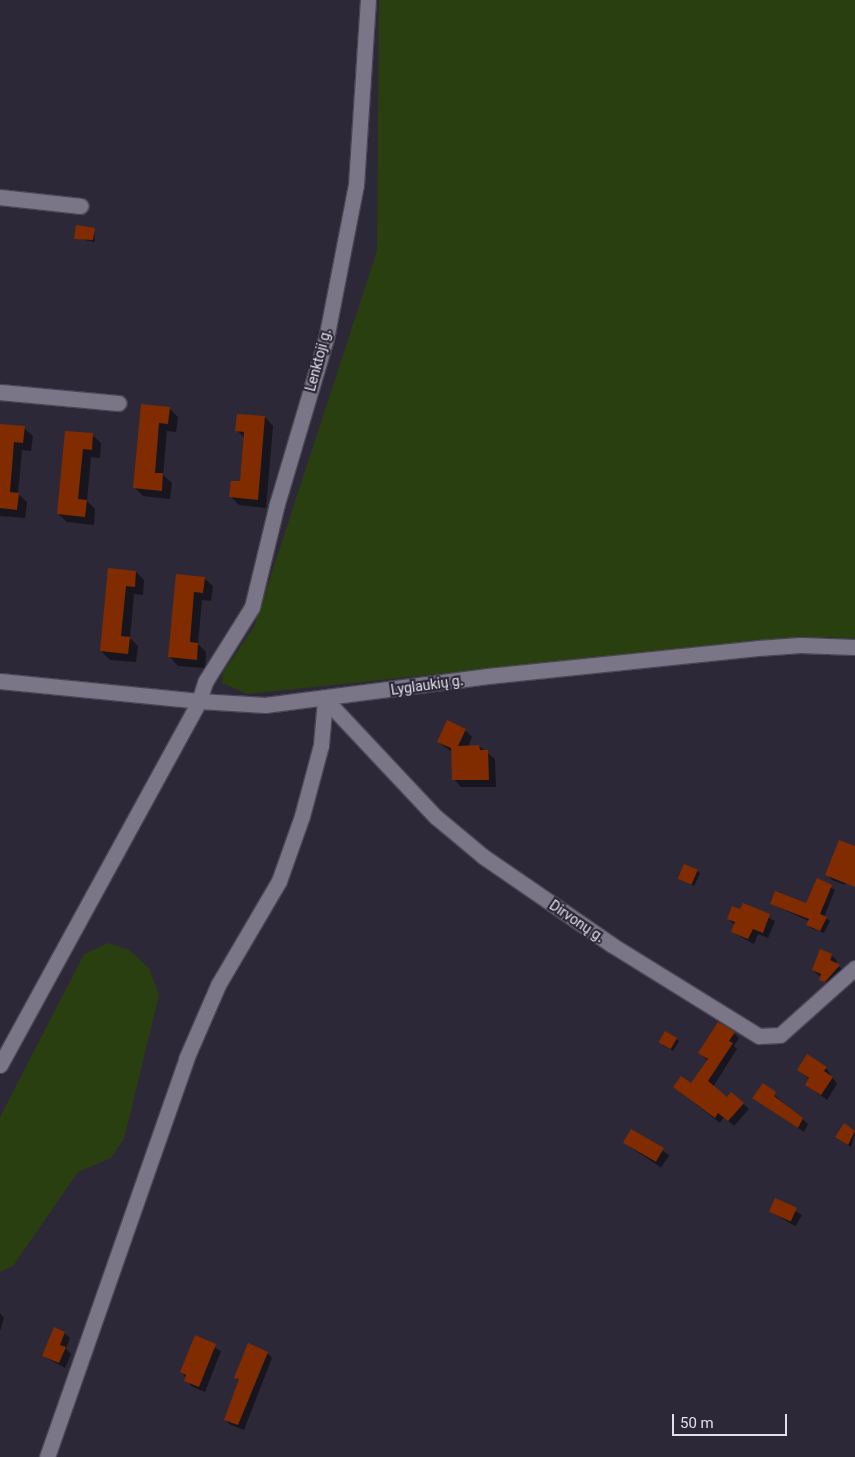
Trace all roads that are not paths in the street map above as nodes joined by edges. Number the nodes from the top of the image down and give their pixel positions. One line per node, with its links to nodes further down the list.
1 (368, 0): 9 (street, Lenktoji g.)
2 (0, 197): 3 (street)
3 (80, 206)
4 (0, 392): 5 (street)
5 (118, 403)
6 (855, 647): 8 (street, Lyglaukių g.)
7 (0, 681): 9 (street, Lyglaukių g.)
8 (325, 699): 9 (street, Lyglaukių g.); 10 (street, Dirvonų g.); 12 (street)
9 (199, 701): 11 (street, Lenktoji g.)
10 (855, 968)
11 (0, 1065)
12 (47, 1457)

